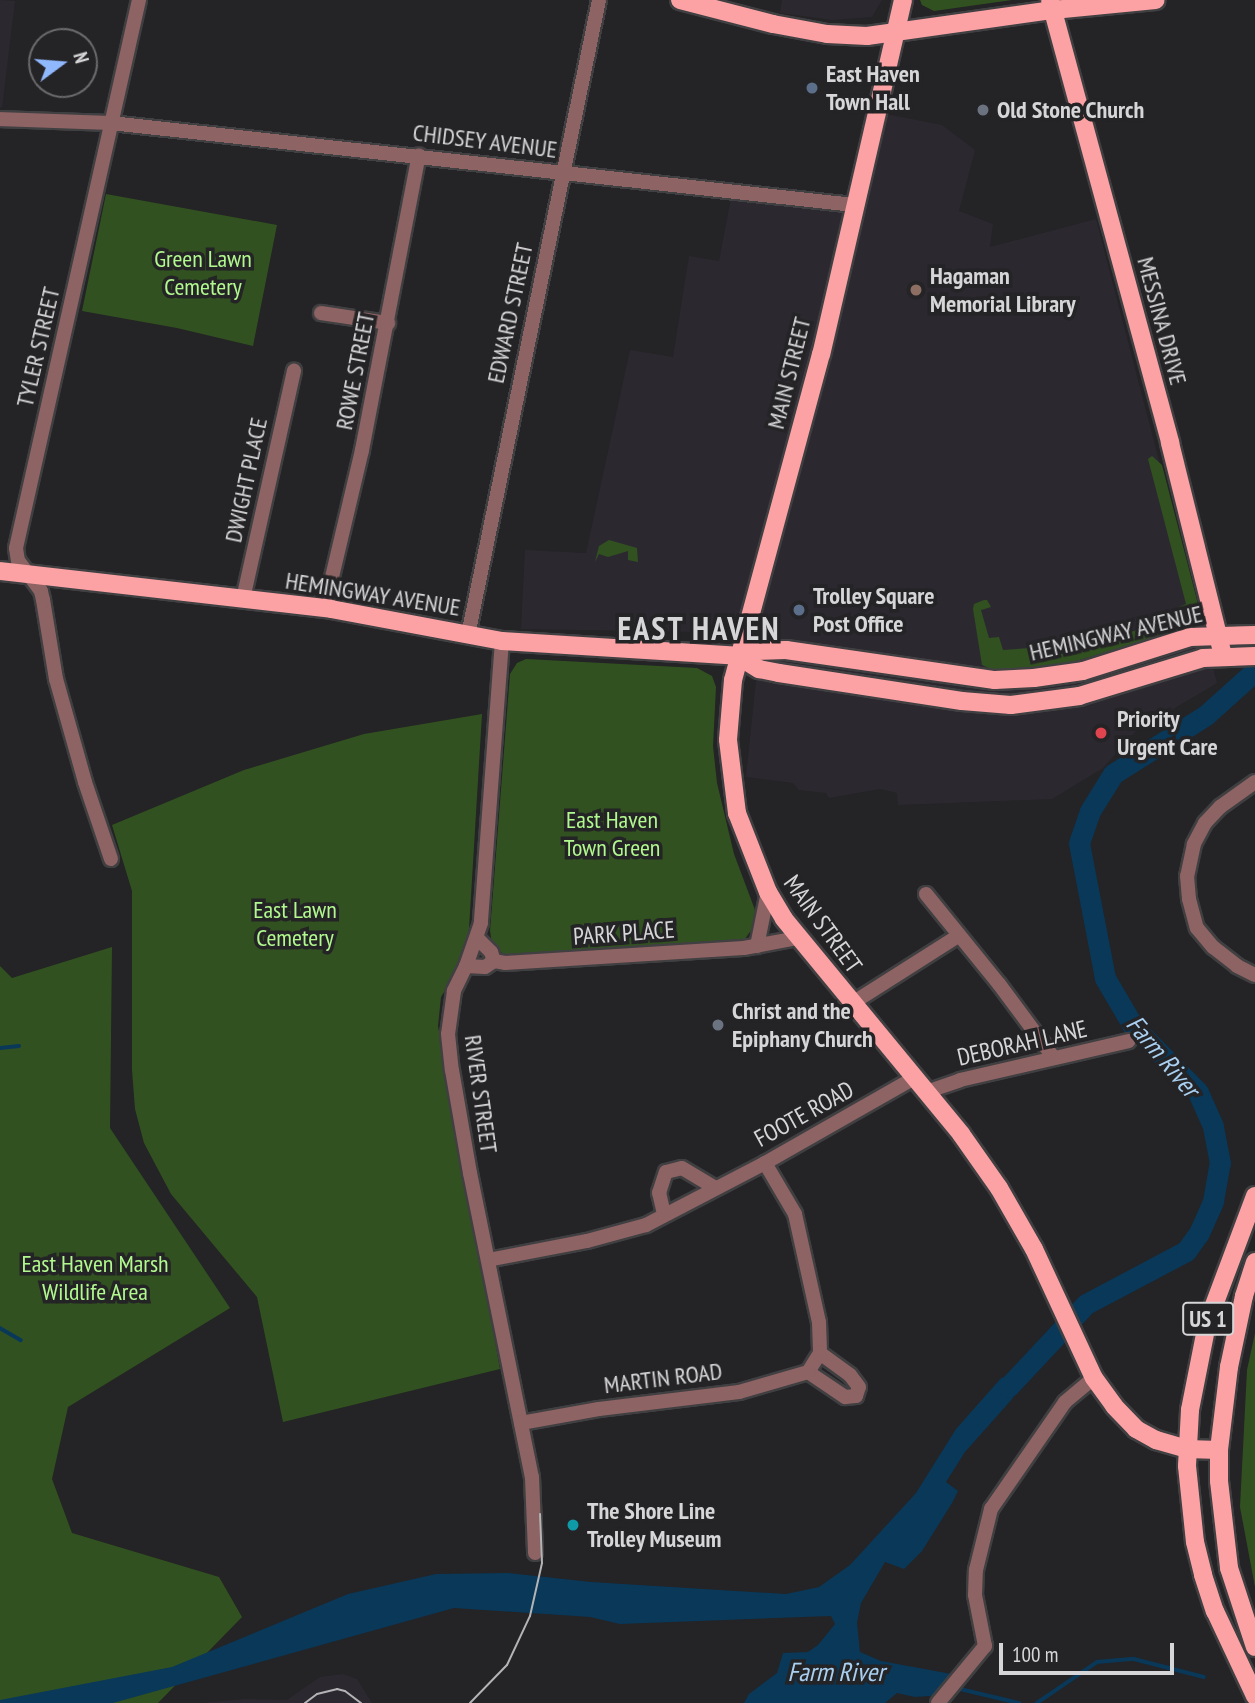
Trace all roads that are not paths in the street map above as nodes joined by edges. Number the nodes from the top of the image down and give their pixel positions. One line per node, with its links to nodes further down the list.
1 (139, 0): 9 (street, TYLER STREET)
2 (599, 0): 11 (street, EDWARD STREET)
3 (680, 0): 7 (main road)
4 (903, 0): 7 (main road, MAIN STREET)
5 (1156, 0): 6 (main road)
6 (1051, 5): 7 (main road); 20 (main road, MESSINA DRIVE)
7 (895, 31): 12 (main road, MAIN STREET)
8 (0, 119): 9 (street, CHIDSEY AVENUE)
9 (111, 123): 10 (street, CHIDSEY AVENUE); 17 (street, TYLER STREET)
10 (419, 155): 11 (street, CHIDSEY AVENUE); 14 (street, ROWE STREET)
11 (562, 173): 12 (street, CHIDSEY AVENUE); 21 (street, EDWARD STREET)
12 (854, 205): 24 (main road, MAIN STREET)
13 (321, 313): 14 (street)
14 (388, 323): 18 (street, ROWE STREET)
15 (294, 371): 19 (street, DWIGHT PLACE)
16 (0, 571): 17 (main road, HEMINGWAY AVENUE)
17 (27, 574): 19 (main road, HEMINGWAY AVENUE); 30 (street, TYLER STREET)
18 (328, 594)
19 (243, 599): 21 (main road, HEMINGWAY AVENUE)
20 (1219, 634): 22 (main road, HEMINGWAY AVENUE); 25 (main road, MESSINA DRIVE); 27 (main road, HEMINGWAY AVENUE)
21 (468, 635): 23 (main road, HEMINGWAY AVENUE)
22 (1255, 635)
23 (502, 641): 24 (main road, HEMINGWAY AVENUE); 34 (street, RIVER STREET)
24 (738, 656): 27 (main road, HEMINGWAY AVENUE); 28 (main road, HEMINGWAY AVENUE); 31 (main road, MAIN STREET)
25 (1223, 656): 26 (main road, HEMINGWAY AVENUE); 28 (main road, HEMINGWAY AVENUE)
26 (1255, 656)
27 (963, 677): 28 (main road)
28 (962, 701)
29 (1255, 782): 39 (street)
30 (111, 859)
31 (768, 892): 35 (main road, MAIN STREET); 36 (street)
32 (926, 894): 33 (street)
33 (958, 936): 40 (street); 42 (street)
34 (477, 938): 37 (street); 38 (street, RIVER STREET)
35 (798, 939): 36 (street, PARK PLACE); 40 (main road, MAIN STREET)
36 (757, 946): 37 (street, PARK PLACE)
37 (494, 961): 38 (street, PARK PLACE)
38 (466, 966): 49 (street, RIVER STREET)
39 (1255, 975)
40 (851, 1004): 43 (main road, MAIN STREET)
41 (1129, 1041): 42 (street, DEBORAH LANE)
42 (1054, 1058): 44 (street, DEBORAH LANE)
43 (914, 1078): 44 (main road, MAIN STREET); 45 (street, FOOTE ROAD)
44 (926, 1093): 56 (main road, MAIN STREET)
45 (765, 1163): 46 (street, FOOTE ROAD); 54 (street)
46 (715, 1188): 48 (street, FOOTE ROAD); 48 (street)
47 (1255, 1196): 50 (main road, US 1)
48 (664, 1214): 49 (street, FOOTE ROAD)
49 (488, 1260): 57 (street, RIVER STREET)
50 (1225, 1271): 51 (street); 52 (main road, US 1)
51 (1253, 1274): 53 (main road, US 1)
52 (1207, 1324): 53 (main road); 58 (main road, US 1)
53 (1236, 1331): 59 (main road, US 1)
54 (820, 1353): 55 (street); 55 (street)
55 (808, 1372): 57 (street, MARTIN ROAD)
56 (1094, 1378): 58 (main road, MAIN STREET); 63 (street)
57 (522, 1423): 60 (street, RIVER STREET)
58 (1187, 1449): 59 (main road, MAIN STREET); 62 (main road, US 1)
59 (1219, 1450): 61 (main road, US 1)
60 (535, 1553)
61 (1255, 1647)
62 (1255, 1696)
63 (941, 1701)

